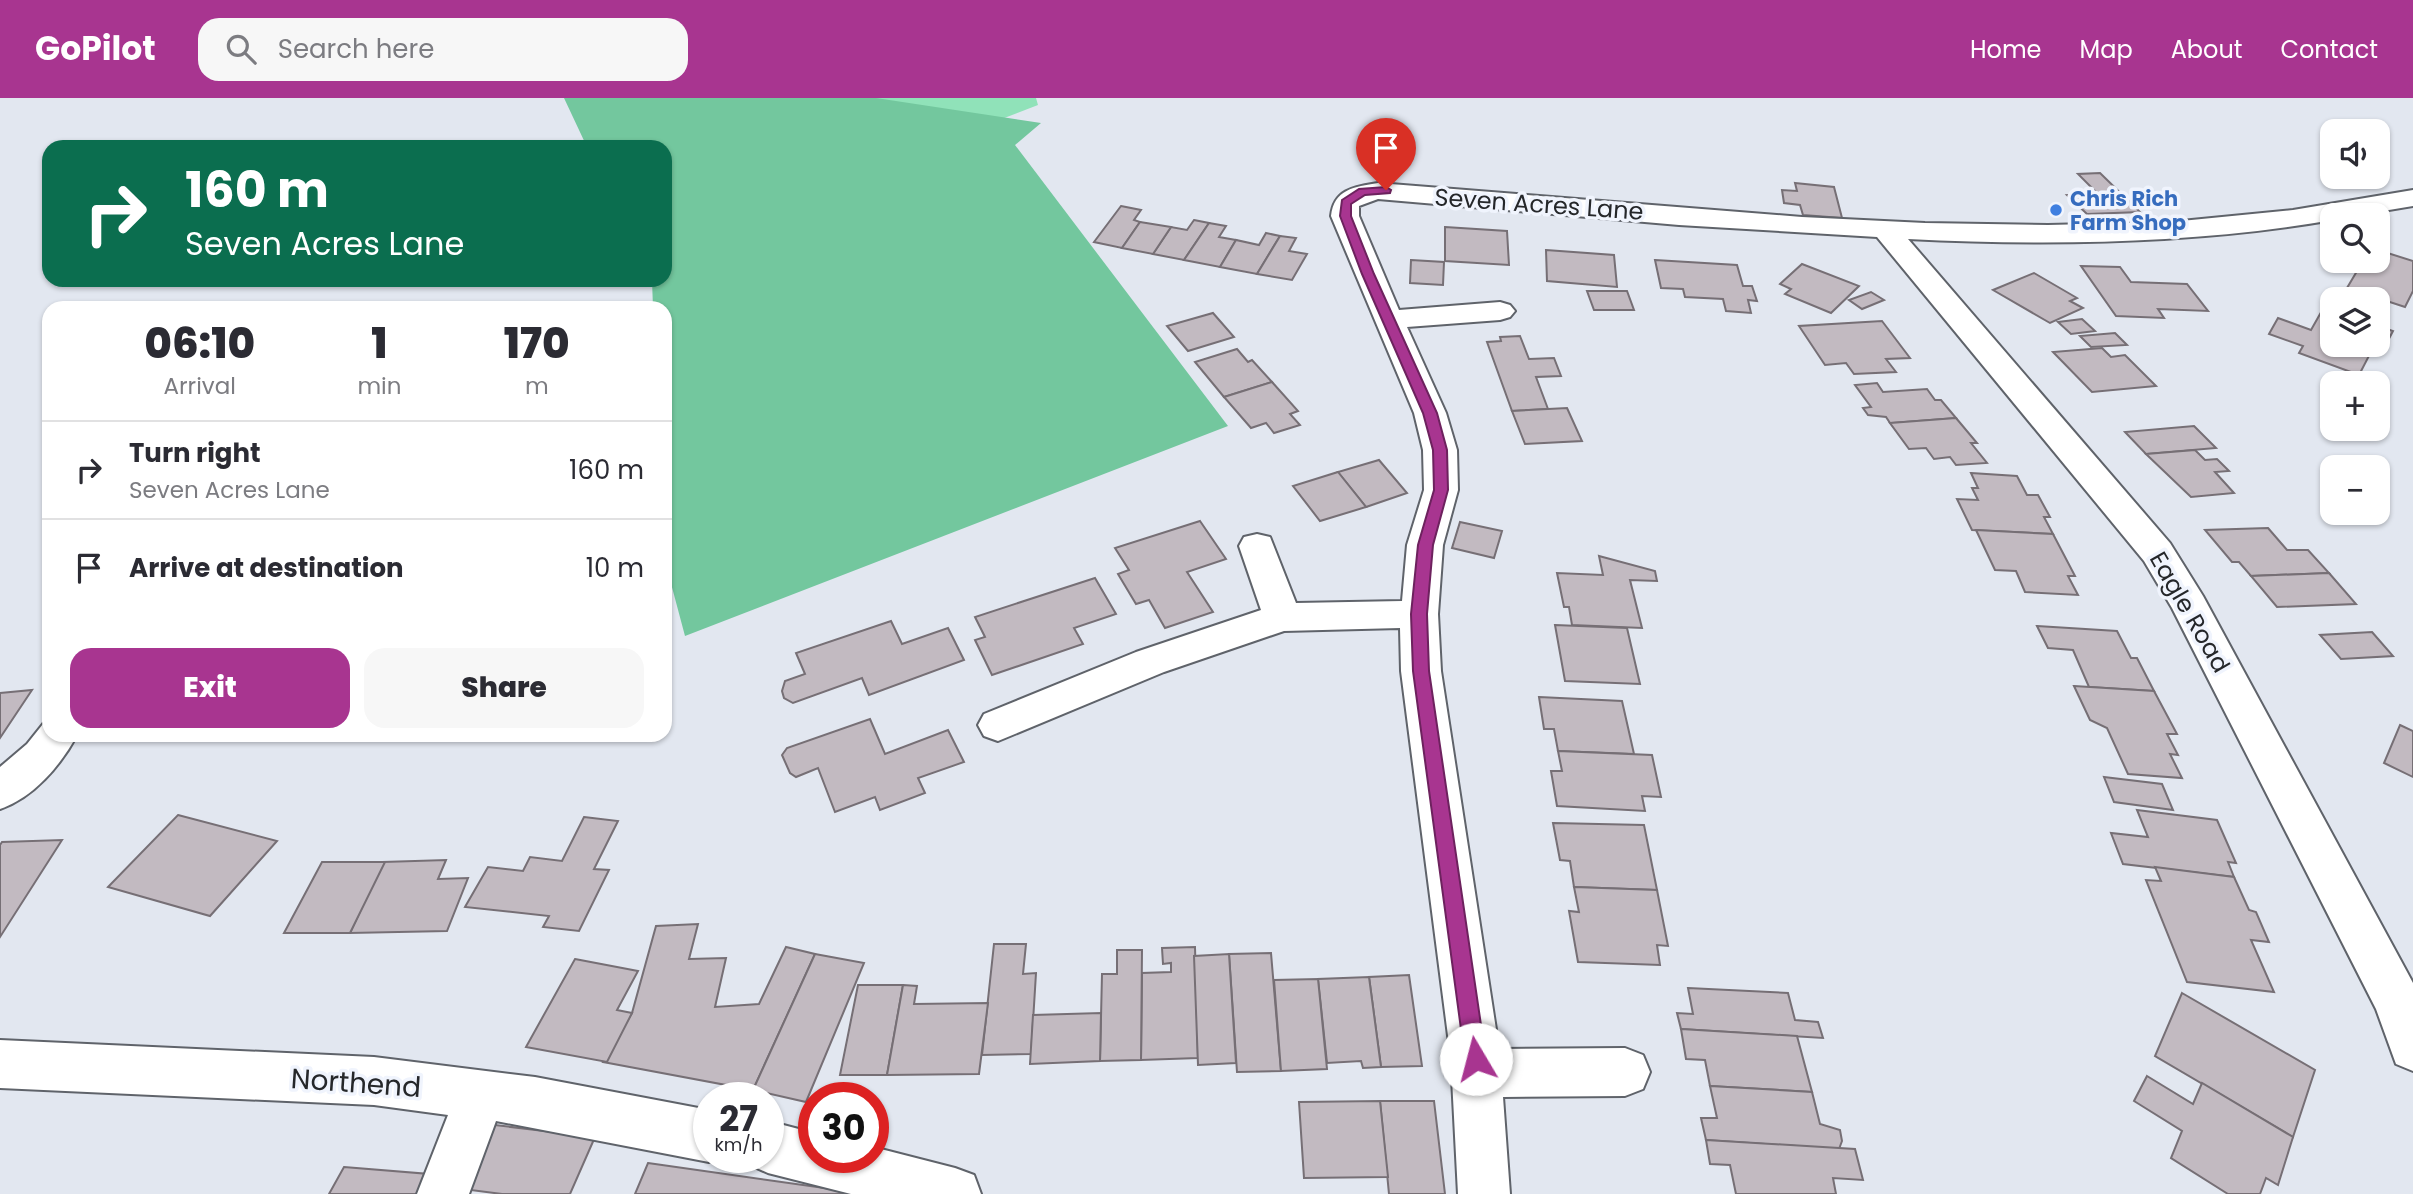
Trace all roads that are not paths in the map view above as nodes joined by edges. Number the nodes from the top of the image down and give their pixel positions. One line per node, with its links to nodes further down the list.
1 (2413, 198): 2 (street, Seven Acres Lane)
2 (1885, 230): 4 (street, Seven Acres Lane); 11 (street, Eagle Road)
3 (1500, 311): 4 (street)
4 (1388, 320): 6 (street, Seven Acres Lane)
5 (1257, 546): 7 (street)
6 (1419, 614): 7 (street); 14 (street, Seven Acres Lane)
7 (1282, 617): 8 (street)
8 (998, 725)
9 (52, 742): 10 (street)
10 (0, 792)
11 (2408, 1018)
12 (0, 1064): 15 (street, Northend)
13 (1625, 1072): 14 (street)
14 (1476, 1073): 20 (street, Seven Acres Lane)
15 (481, 1095): 16 (street, Northend); 18 (street)
16 (693, 1133)
17 (784, 1151): 19 (street)
18 (443, 1194)
19 (954, 1194)
20 (1484, 1194)

